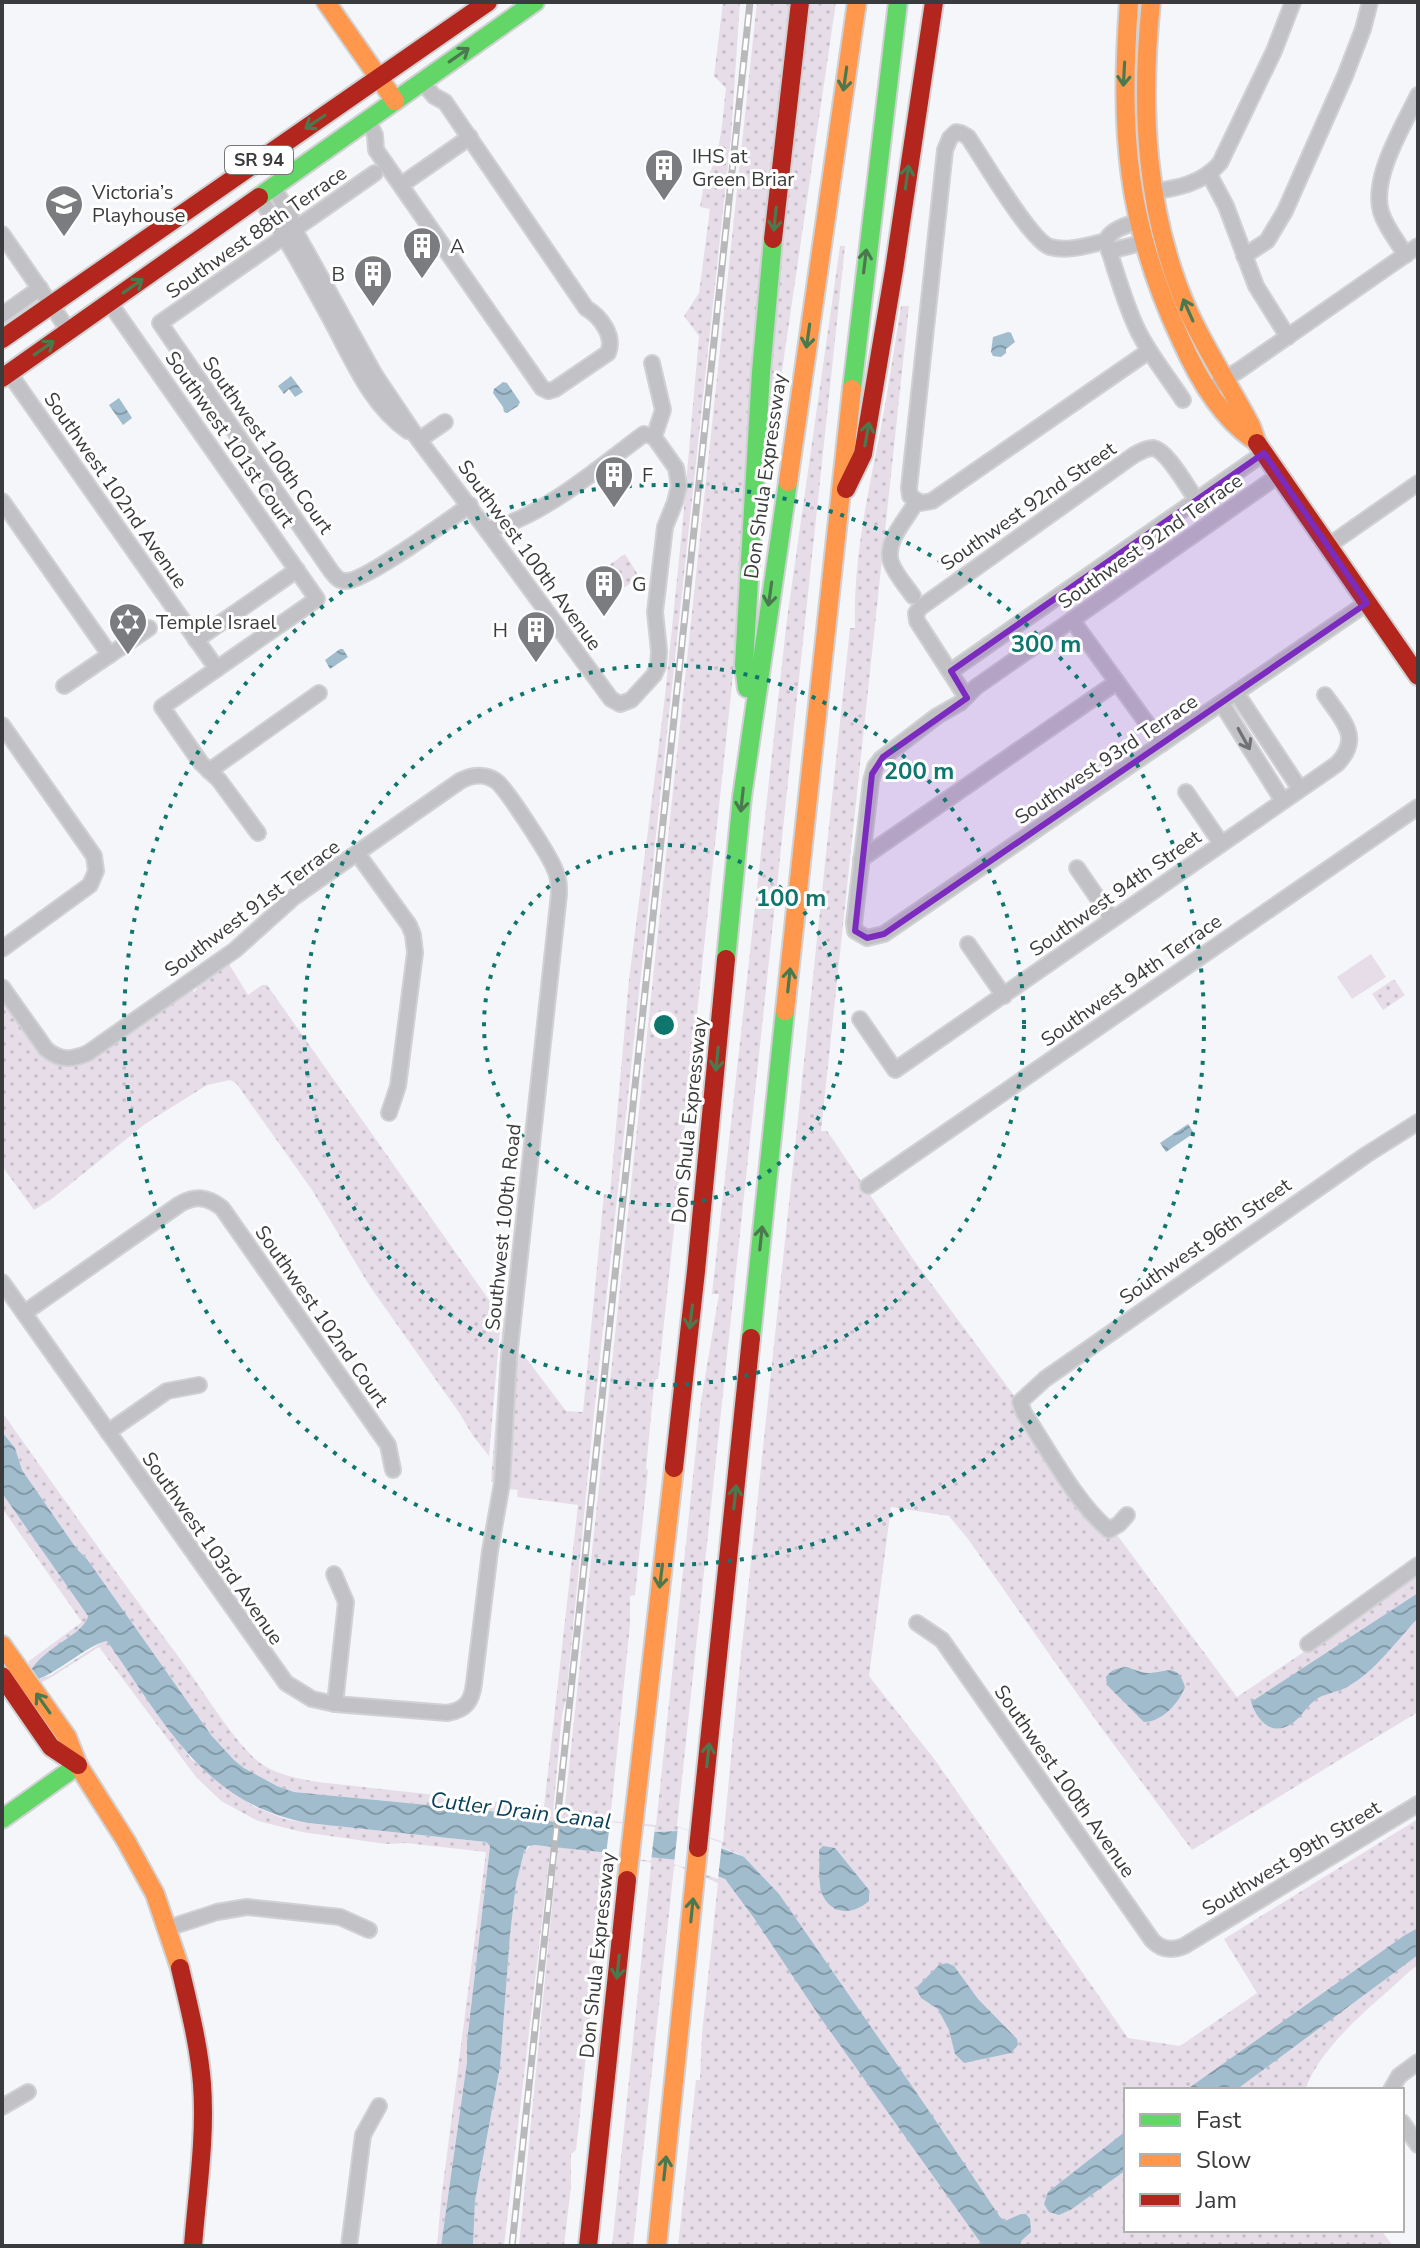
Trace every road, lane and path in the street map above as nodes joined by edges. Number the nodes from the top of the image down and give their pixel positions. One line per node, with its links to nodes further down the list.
1 (326, 2): 14 (main road)
2 (488, 2): 14 (main road, SR 94)
3 (535, 2): 15 (main road, SR 94, one-way to 3)
4 (800, 2): 76 (main road, one-way to 76)
5 (857, 2): 76 (main road, Don Shula Expressway, one-way to 76)
6 (898, 2): 56 (main road, one-way to 6)
7 (934, 2): 56 (main road, one-way to 7)
8 (1129, 2): 12 (main road)
9 (1151, 2): 13 (main road)
10 (1293, 2): 21 (street)
11 (1370, 2): 32 (street)
12 (1127, 30): 13 (main road); 25 (main road, one-way to 25)
13 (1147, 32): 24 (main road)
14 (380, 78): 17 (main road); 35 (main road, SR 94, one-way to 35)
15 (422, 82): 17 (main road, SR 94); 19 (street)
16 (1418, 95): 31 (street)
17 (395, 101): 18 (main road, SR 94)
18 (368, 120): 22 (street); 23 (main road, SR 94)
19 (470, 137): 22 (street); 22 (street)
20 (375, 173): 27 (street, Southwest 88th Terrace)
21 (1209, 174): 24 (street); 32 (street)
22 (401, 185)
23 (266, 192): 27 (street, Southwest 100th Avenue); 34 (main road, SR 94, one-way to 23)
24 (1152, 192): 25 (main road); 44 (main road, one-way to 24)
25 (1132, 195): 26 (main road)
26 (1137, 222): 29 (main road); 30 (street)
27 (290, 232): 37 (street, Southwest 88th Terrace); 48 (street, Southwest 100th Avenue)
28 (2, 234): 33 (street)
29 (1142, 243): 30 (street); 44 (main road)
30 (1108, 246): 41 (street); 54 (street)
31 (1412, 251): 39 (street)
32 (1244, 256): 39 (street)
33 (40, 288): 35 (street); 36 (street)
34 (109, 302): 38 (main road, SR 94); 59 (street, Southwest 101st Court)
35 (51, 304): 38 (street); 40 (main road, SR 94)
36 (2, 315)
37 (160, 323): 55 (street, Southwest 100th Court)
38 (69, 331): 43 (main road, SR 94, one-way to 38)
39 (1288, 337): 44 (street)
40 (2, 339)
41 (1149, 351): 45 (street); 54 (street)
42 (652, 363): 47 (street)
43 (6, 375): 64 (street, Southwest 102nd Avenue)
44 (1216, 384): 49 (main road)
45 (1183, 400)
46 (445, 422): 48 (street)
47 (654, 437): 57 (street); 57 (street, Southwest 100th Avenue)
48 (417, 438): 55 (street, Southwest 100th Avenue)
49 (1259, 447): 50 (main road); 52 (street)
50 (1279, 475): 58 (main road); 62 (street, Southwest 92nd Terrace)
51 (1418, 483): 58 (street)
52 (1196, 499): 67 (street); 67 (street, Southwest 92nd Street)
53 (2, 501): 65 (street)
54 (916, 502): 60 (street)
55 (470, 505): 57 (street, Southwest 100th Avenue)
56 (838, 506): 130 (main road, one-way to 56)
57 (486, 529)
58 (1328, 546): 61 (main road)
59 (297, 570): 64 (street); 66 (street, Southwest 101st Court)
60 (913, 596)
61 (1367, 603): 68 (main road); 73 (street, Southwest 93rd Terrace)
62 (1072, 620): 69 (street); 71 (street, Southwest 92nd Terrace)
63 (149, 628): 65 (street)
64 (196, 640): 66 (street, Southwest 102nd Avenue)
65 (110, 655): 70 (street)
66 (217, 669): 79 (street)
67 (951, 671): 71 (street)
68 (1418, 676)
69 (1117, 682): 78 (street); 88 (street)
70 (64, 686)
71 (963, 692): 88 (street, Southwest 92nd Terrace)
72 (319, 693): 79 (street)
73 (1237, 694): 75 (street, Southwest 93rd Terrace); 81 (street)
74 (1325, 695): 81 (street, Southwest 94th Street)
75 (1222, 704): 78 (street, Southwest 93rd Terrace); 83 (street, one-way to 83)
76 (752, 722): 129 (main road, Don Shula Expressway, one-way to 129)
77 (2, 725): 93 (street)
78 (1162, 744): 91 (street, Southwest 93rd Terrace)
79 (209, 771): 85 (street)
80 (482, 776): 87 (street, Southwest 91st Terrace); 113 (street, Southwest 100th Road)
81 (1300, 789): 83 (street, Southwest 94th Street)
82 (1186, 792): 86 (street)
83 (1283, 801): 86 (street, Southwest 94th Street)
84 (1418, 807): 99 (street, Southwest 94th Terrace)
85 (258, 833)
86 (1221, 843): 90 (street, Southwest 94th Street)
87 (357, 853): 94 (street, Southwest 91st Terrace); 97 (street)
88 (861, 859): 91 (street, Southwest 92nd Terrace)
89 (1077, 868): 90 (street)
90 (1112, 919): 95 (street, Southwest 94th Street)
91 (863, 937)
92 (968, 944): 95 (street)
93 (2, 949)
94 (2, 987)
95 (1004, 996): 96 (street, Southwest 94th Street)
96 (860, 1019)
97 (389, 1113)
98 (1418, 1122): 105 (street, Southwest 96th Street)
99 (868, 1186)
100 (2, 1282): 101 (street, Southwest 103rd Avenue)
101 (24, 1313): 103 (street, Southwest 103rd Avenue); 104 (street, Southwest 102nd Court)
102 (199, 1385): 103 (street)
103 (108, 1432): 112 (street, Southwest 103rd Avenue)
104 (393, 1470)
105 (1127, 1515)
106 (1418, 1565): 109 (street)
107 (334, 1574): 112 (street)
108 (917, 1623): 119 (street, Southwest 100th Avenue)
109 (1308, 1644)
110 (2, 1645): 114 (main road, one-way to 110)
111 (2, 1676): 114 (main road)
112 (335, 1704): 113 (street, Southwest 103rd Avenue)
113 (465, 1707)
114 (78, 1765): 116 (main road); 117 (main road)
115 (1418, 1804): 119 (street, Southwest 99th Street)
116 (2, 1819)
117 (168, 1928): 118 (street); 127 (main road)
118 (369, 1930)
119 (1184, 1946)
120 (1418, 2062): 121 (street)
121 (1392, 2088)
122 (28, 2092): 124 (street)
123 (379, 2106): 128 (street)
124 (2, 2107)
125 (1404, 2125): 126 (street)
126 (1418, 2145)
127 (193, 2246)
128 (349, 2246)
129 (588, 2246)
130 (657, 2246)

